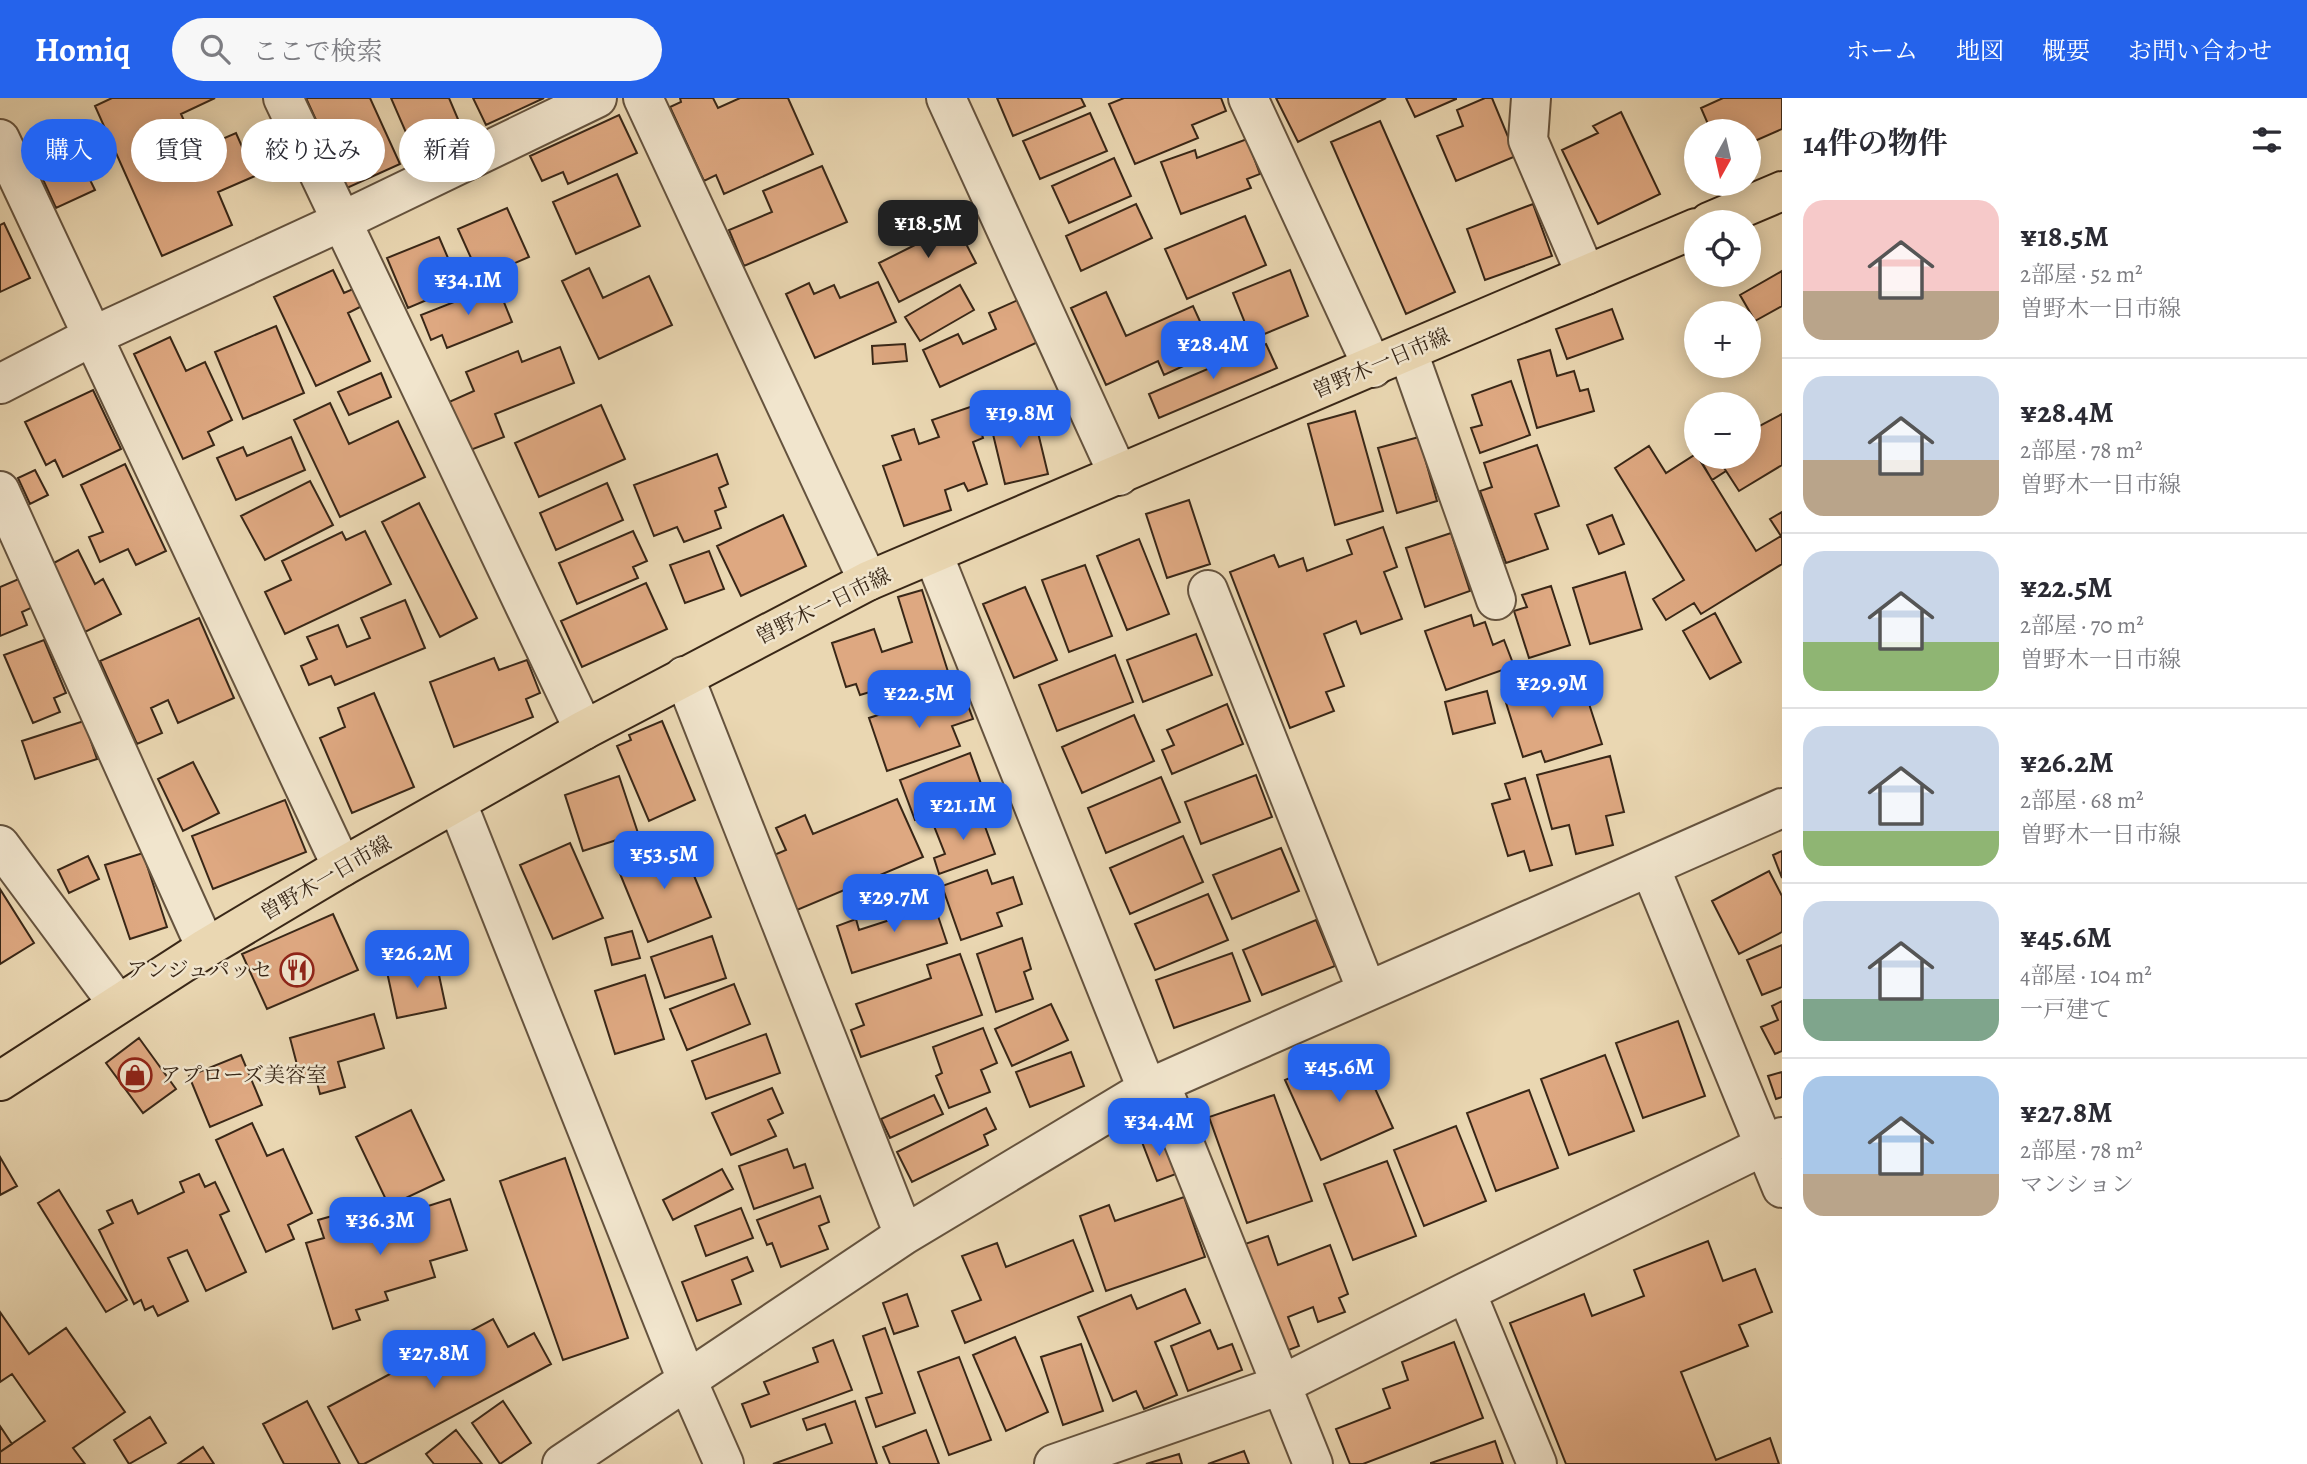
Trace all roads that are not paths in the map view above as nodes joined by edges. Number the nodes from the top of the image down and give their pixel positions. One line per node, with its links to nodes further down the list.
1 (283, 98): 10 (street)
2 (597, 98): 10 (street)
3 (643, 98): 20 (street)
4 (946, 98): 17 (street)
5 (1248, 98): 15 (street)
6 (1531, 98): 12 (street)
7 (0, 139): 13 (street)
8 (1782, 191): 9 (main road)
9 (1737, 210)
10 (340, 222): 13 (street); 24 (street)
11 (1684, 233): 12 (main road, 曽野木一日市線)
12 (1586, 275): 14 (main road, 曽野木一日市線)
13 (93, 336): 16 (street); 28 (street)
14 (1408, 352): 15 (main road, 曽野木一日市線); 22 (street)
15 (1373, 368): 17 (main road, 曽野木一日市線)
16 (0, 384)
17 (1119, 476): 19 (main road, 曽野木一日市線)
18 (0, 491): 30 (street)
19 (933, 554): 20 (main road, 曽野木一日市線); 34 (street)
20 (868, 582): 23 (main road, 曽野木一日市線)
21 (1208, 590): 31 (street)
22 (1496, 600)
23 (684, 676): 24 (main road, 曽野木一日市線); 37 (street)
24 (584, 730): 25 (main road, 曽野木一日市線)
25 (457, 803): 28 (main road, 曽野木一日市線); 39 (street)
26 (1782, 808): 29 (street)
27 (0, 845): 32 (street)
28 (342, 867): 30 (main road, 曽野木一日市線)
29 (1650, 867): 31 (street); 35 (street)
30 (206, 948): 32 (main road, 曽野木一日市線)
31 (1367, 991): 34 (street)
32 (118, 1004): 33 (main road, 曽野木一日市線)
33 (0, 1081)
34 (1153, 1086): 37 (street); 40 (street)
35 (1774, 1141): 36 (street); 38 (street)
36 (1782, 1188)
37 (904, 1235): 39 (street)
38 (1466, 1292): 40 (street); 45 (street)
39 (687, 1380): 41 (street); 42 (street)
40 (1281, 1385): 43 (street); 44 (street)
41 (562, 1464)
42 (724, 1464)
43 (1054, 1464)
44 (1313, 1464)
45 (1537, 1464)

